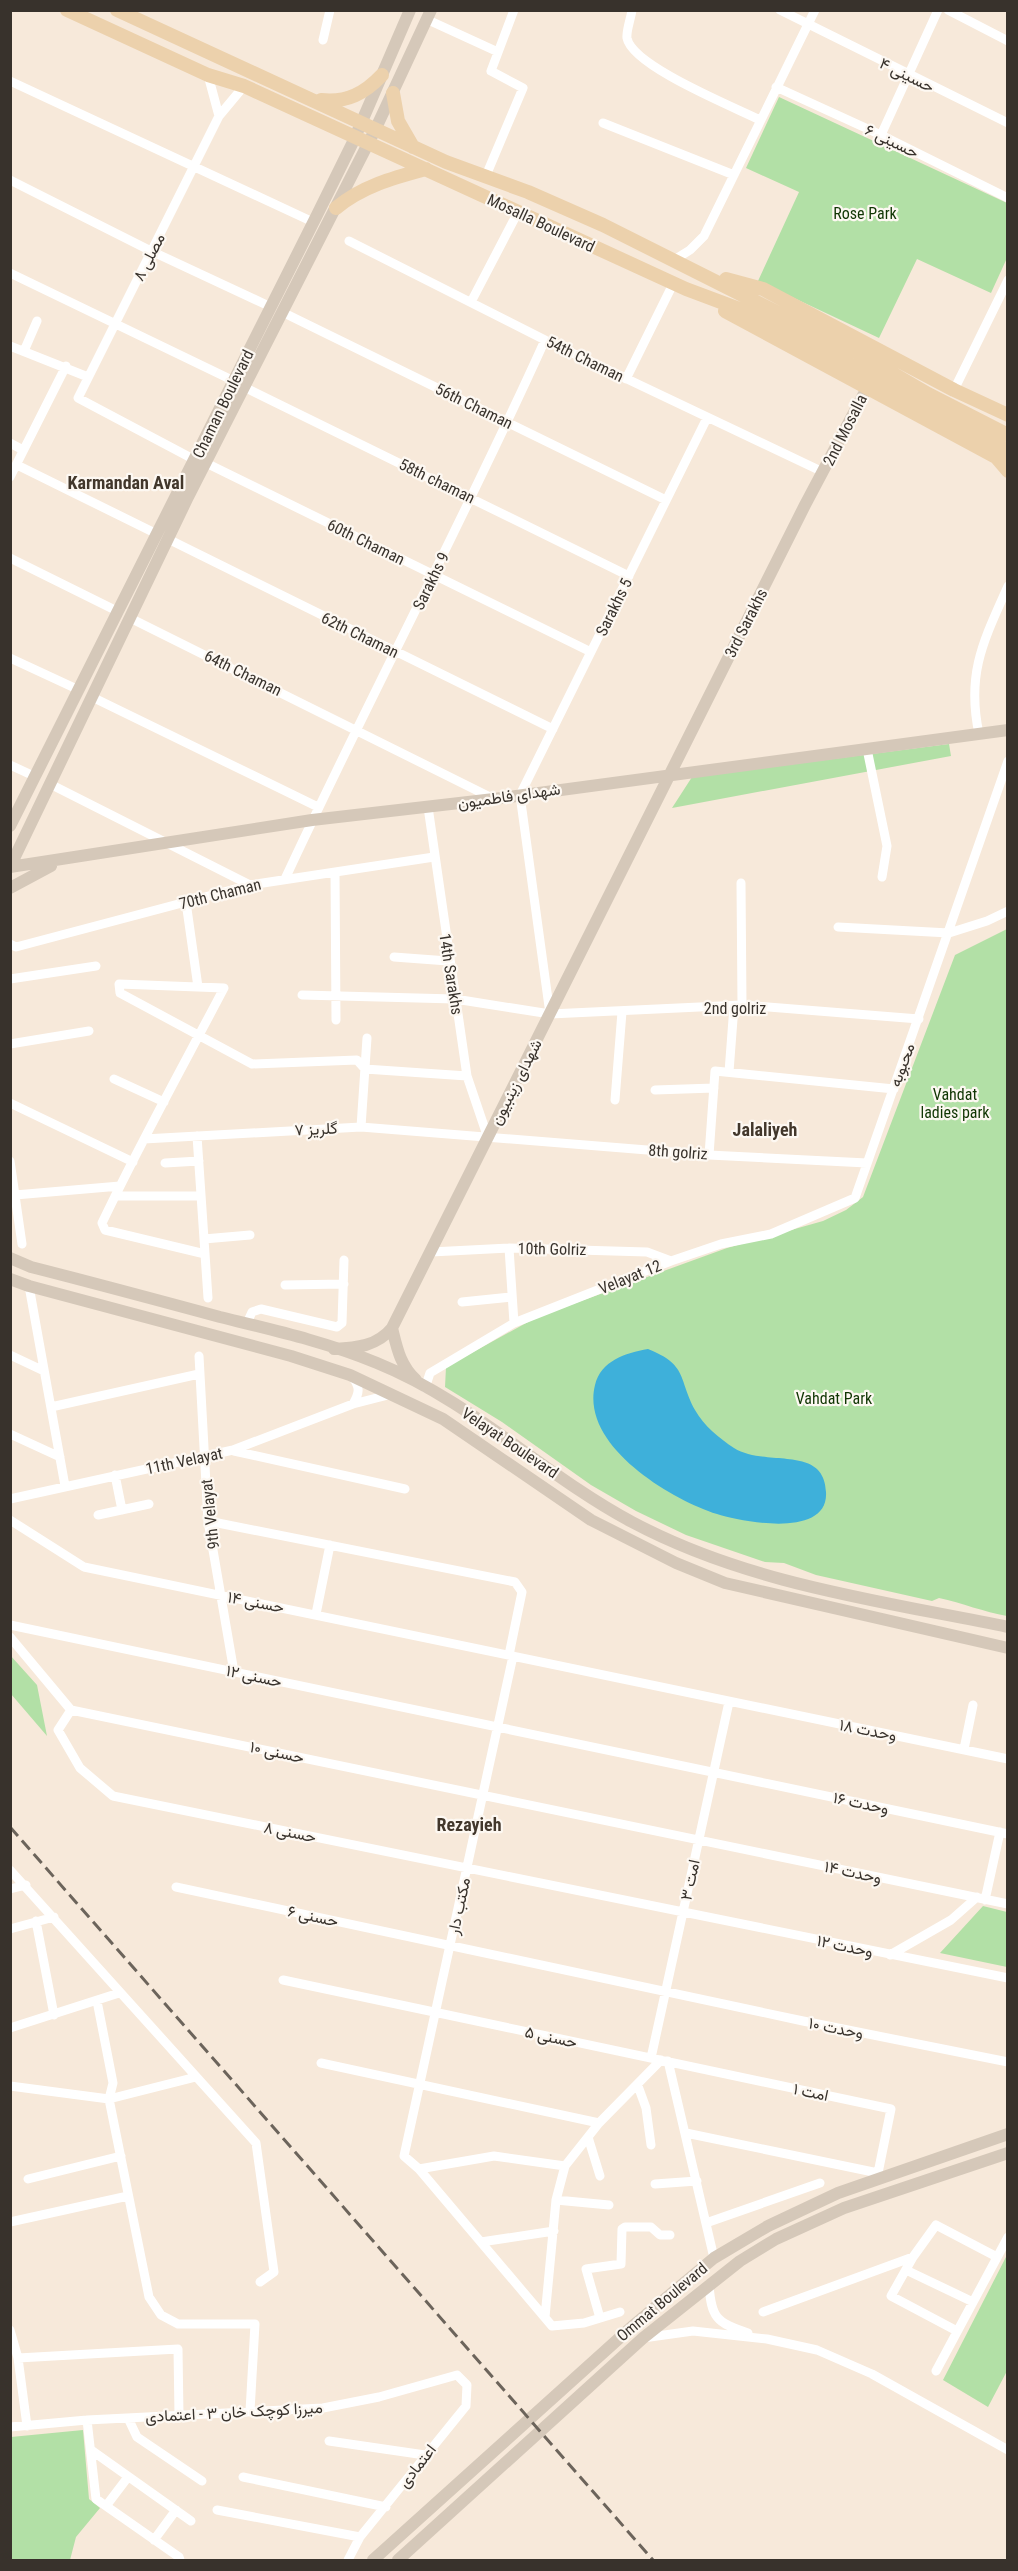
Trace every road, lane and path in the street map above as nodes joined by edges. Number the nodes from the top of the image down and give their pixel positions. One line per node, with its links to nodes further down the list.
1 (67, 10): 12 (main road, Mosalla Boulevard)
2 (117, 10): 13 (main road, Mosalla Boulevard)
3 (330, 10): 15 (street)
4 (411, 10): 19 (main road, Chaman Boulevard)
5 (514, 10): 17 (street)
6 (632, 10): 27 (street)
7 (780, 10): 14 (street, حسینی ۴)
8 (814, 10): 14 (street)
9 (938, 10): 20 (street)
10 (948, 10): 16 (street)
11 (429, 15): 17 (street); 24 (main road)
12 (94, 16): 18 (main road, Mosalla Boulevard)
13 (143, 16): 25 (main road, Mosalla Boulevard)
14 (808, 25): 20 (street, حسینی ۴); 23 (street)
15 (323, 40)
16 (1008, 41)
17 (498, 52): 39 (street)
18 (208, 75): 22 (main road, Mosalla Boulevard); 26 (street)
19 (382, 75): 25 (main road); 28 (main road, Chaman Boulevard)
20 (909, 76): 30 (street, حسینی ۴); 32 (street)
21 (10, 81): 36 (street)
22 (244, 86): 26 (street, مصلی ۸); 33 (main road, Mosalla Boulevard)
23 (776, 87): 27 (street); 32 (street, حسینی ۶)
24 (393, 93): 31 (main road); 35 (main road)
25 (313, 99): 28 (main road, Mosalla Boulevard)
26 (219, 116): 36 (street, مصلی ۸)
27 (760, 120): 38 (street)
28 (362, 121): 31 (main road, Mosalla Boulevard); 33 (main road, Chaman Boulevard)
29 (603, 123): 38 (street)
30 (1008, 123)
31 (376, 128): 34 (main road, Chaman Boulevard); 35 (main road, Mosalla Boulevard)
32 (881, 135): 42 (street, حسینی ۶)
33 (355, 136): 34 (main road, Mosalla Boulevard); 45 (main road, Chaman Boulevard)
34 (369, 142): 37 (main road, Mosalla Boulevard); 43 (main road, Chaman Boulevard)
35 (413, 147): 39 (main road, Mosalla Boulevard)
36 (195, 167): 45 (street); 47 (street, مصلی ۸)
37 (426, 169): 43 (main road); 44 (main road, Mosalla Boulevard)
38 (734, 175): 48 (street)
39 (485, 178): 41 (main road, Mosalla Boulevard)
40 (10, 180): 47 (street, 56th Chaman)
41 (528, 192): 44 (main road); 48 (main road, Mosalla Boulevard)
42 (1008, 198)
43 (336, 208): 54 (main road, Chaman Boulevard)
44 (518, 212): 52 (main road, Mosalla Boulevard); 53 (street)
45 (313, 222): 54 (main road, Chaman Boulevard)
46 (349, 241): 53 (street, 54th Chaman)
47 (151, 251): 54 (street, 56th Chaman); 56 (street, مصلی ۸)
48 (674, 260): 49 (main road, Mosalla Boulevard)
49 (696, 270): 65 (main road); 70 (main road, Mosalla Boulevard)
50 (10, 273): 56 (street, 58th chaman)
51 (1008, 280): 65 (street)
52 (680, 286): 62 (street); 64 (main road); 73 (main road, Mosalla Boulevard)
53 (471, 302): 57 (street, 54th Chaman)
54 (277, 310): 63 (main road, Chaman Boulevard); 69 (street, 56th Chaman)
55 (37, 321): 59 (street)
56 (115, 324): 61 (street, مصلی ۸); 63 (street, 58th chaman)
57 (545, 340): 62 (street, 54th Chaman); 69 (street, Sarakhs 9)
58 (10, 346): 59 (street)
59 (24, 351): 60 (street)
60 (66, 366): 61 (street); 72 (street)
61 (88, 376): 66 (street, مصلی ۸)
62 (626, 379): 68 (street, 54th Chaman)
63 (239, 384): 74 (main road, Chaman Boulevard); 79 (street, 58th chaman)
64 (867, 388): 73 (main road); 77 (main road, 2nd Mosalla)
65 (954, 390): 67 (main road)
66 (78, 398): 74 (street, 60th Chaman)
67 (1008, 415)
68 (707, 418): 77 (street, 54th Chaman); 80 (street, Sarakhs 5)
69 (508, 422): 79 (street, Sarakhs 9); 80 (street, 56th Chaman)
70 (1008, 435)
71 (10, 443): 72 (street)
72 (24, 450): 75 (street)
73 (1004, 456): 76 (main road)
74 (200, 462): 81 (main road, Chaman Boulevard); 83 (street, 60th Chaman)
75 (17, 465): 78 (street); 81 (street, 62th Chaman)
76 (1008, 471)
77 (823, 472): 99 (main road, 3rd Sarakhs)
78 (10, 477)
79 (471, 498): 83 (street, Sarakhs 9); 84 (street, 58th chaman)
80 (666, 500): 84 (street, Sarakhs 5)
81 (163, 537): 86 (main road, Chaman Boulevard); 87 (street, 62th Chaman)
82 (10, 558): 86 (street, 64th Chaman)
83 (434, 575): 87 (street, Sarakhs 9); 88 (street, 60th Chaman)
84 (629, 576): 88 (street, Sarakhs 5)
85 (1008, 586): 95 (street)
86 (124, 615): 90 (main road, Chaman Boulevard); 91 (main road, Chaman Boulevard); 92 (street, 64th Chaman)
87 (395, 652): 92 (street, Sarakhs 9); 93 (street, 62th Chaman)
88 (591, 652): 93 (street, Sarakhs 5)
89 (10, 658): 90 (street)
90 (79, 690): 91 (main road); 100 (main road, Chaman Boulevard)
91 (92, 697): 101 (main road, Chaman Boulevard); 104 (street)
92 (355, 728): 103 (street, 64th Chaman); 104 (street, Sarakhs 9)
93 (553, 729): 102 (street, Sarakhs 5)
94 (1008, 730): 95 (main road, شهدای فاطمیون)
95 (978, 734): 96 (main road, شهدای فاطمیون)
96 (867, 749): 99 (main road, شهدای فاطمیون); 113 (street)
97 (1008, 761): 121 (street, محبوبه)
98 (10, 765): 100 (street)
99 (671, 774): 102 (main road, شهدای فاطمیون); 133 (main road, شهدای زینبیون)
100 (36, 777): 101 (main road); 107 (main road, Chaman Boulevard)
101 (50, 784): 108 (street); 111 (main road, Chaman Boulevard)
102 (520, 795): 103 (main road, شهدای فاطمیون); 133 (street)
103 (494, 799): 105 (main road, شهدای فاطمیون)
104 (318, 807): 106 (street, Sarakhs 9)
105 (428, 807): 106 (main road, شهدای فاطمیون); 109 (street, 14th Sarakhs)
106 (312, 820): 108 (main road, شهدای فاطمیون); 114 (street, Sarakhs 9)
107 (10, 826)
108 (168, 844): 110 (main road, شهدای فاطمیون); 116 (street)
109 (434, 857): 112 (street, 70th Chaman); 124 (street, 14th Sarakhs)
110 (67, 860): 111 (main road, شهدای فاطمیون); 117 (main road)
111 (10, 867)
112 (335, 872): 114 (street, 70th Chaman); 129 (street)
113 (882, 877)
114 (285, 879): 116 (street, 70th Chaman)
115 (741, 883): 131 (street)
116 (250, 885): 118 (street, 70th Chaman)
117 (10, 888)
118 (186, 902): 122 (street, 70th Chaman); 127 (street)
119 (1008, 911): 121 (street)
120 (838, 927): 121 (street)
121 (949, 933): 134 (street, محبوبه)
122 (12, 948)
123 (394, 957): 124 (street)
124 (448, 961): 130 (street, 14th Sarakhs)
125 (96, 966): 126 (street)
126 (10, 979)
127 (198, 987): 137 (street); 137 (street)
128 (302, 995): 129 (street, 2nd golriz)
129 (335, 996): 130 (street, 2nd golriz); 135 (street)
130 (455, 999): 133 (street, 2nd golriz); 142 (street, 14th Sarakhs)
131 (738, 1005): 132 (street, 2nd golriz); 134 (street, 2nd golriz); 141 (street)
132 (622, 1012): 133 (street, 2nd golriz); 147 (street)
133 (550, 1014): 152 (main road, شهدای زینبیون)
134 (919, 1019): 145 (street, محبوبه)
135 (336, 1020)
136 (89, 1031): 139 (street)
137 (199, 1036): 140 (street); 148 (street)
138 (367, 1038): 140 (street)
139 (10, 1044)
140 (365, 1069): 142 (street); 150 (street)
141 (729, 1072): 144 (street); 145 (street)
142 (467, 1076): 152 (street, 14th Sarakhs)
143 (114, 1079): 148 (street)
144 (714, 1088): 146 (street); 154 (street)
145 (894, 1089): 159 (street, محبوبه)
146 (655, 1090)
147 (615, 1100)
148 (164, 1102): 153 (street)
149 (10, 1103): 157 (street)
150 (361, 1127): 151 (street, گلریز ۷); 152 (street, گلریز ۷)
151 (197, 1136): 153 (street, گلریز ۷); 156 (street)
152 (488, 1138): 154 (street, 8th golriz); 169 (main road, شهدای زینبیون)
153 (144, 1139): 157 (street)
154 (709, 1155): 159 (street, 8th golriz)
155 (10, 1161): 161 (street)
156 (199, 1161): 158 (street); 163 (street)
157 (133, 1162): 160 (street)
158 (165, 1163)
159 (867, 1163): 164 (street, محبوبه)
160 (120, 1186): 161 (street); 162 (street)
161 (13, 1189): 167 (street)
162 (115, 1196): 163 (street); 170 (street)
163 (201, 1197): 166 (street)
164 (855, 1198): 173 (street, Velayat 12)
165 (250, 1235): 166 (street)
166 (204, 1239): 170 (street)
167 (22, 1244)
168 (509, 1248): 169 (street, 10th Golriz); 173 (street, 10th Golriz); 179 (street)
169 (430, 1252): 183 (main road, شهدای زینبیون)
170 (205, 1254): 178 (street)
171 (10, 1258): 181 (main road, Velayat Boulevard)
172 (344, 1260): 175 (street)
173 (671, 1261): 182 (street, Velayat 12)
174 (10, 1279): 177 (main road, Velayat Boulevard)
175 (344, 1284): 176 (street); 181 (street)
176 (285, 1285)
177 (29, 1286): 187 (street); 189 (main road, Velayat Boulevard)
178 (208, 1298)
179 (511, 1298): 180 (street); 182 (street)
180 (462, 1302)
181 (247, 1323): 184 (main road, Velayat Boulevard)
182 (514, 1323): 190 (street, Velayat 12)
183 (392, 1328): 184 (main road); 190 (main road)
184 (334, 1349): 190 (main road, Velayat Boulevard)
185 (10, 1355): 187 (street)
186 (199, 1356): 188 (street, 9th Velayat)
187 (44, 1371): 193 (street)
188 (200, 1374): 193 (street); 196 (street, 9th Velayat)
189 (350, 1375): 191 (main road, Velayat Boulevard); 192 (street)
190 (425, 1388): 211 (main road, Velayat Boulevard)
191 (394, 1394): 192 (street, 11th Velayat); 213 (main road, Velayat Boulevard)
192 (353, 1404): 195 (street, 11th Velayat)
193 (51, 1407): 197 (street)
194 (10, 1434): 197 (street)
195 (233, 1450): 196 (street, 11th Velayat); 200 (street)
196 (204, 1456): 198 (street, 11th Velayat); 206 (street, 9th Velayat)
197 (60, 1457): 199 (street)
198 (115, 1475): 199 (street, 11th Velayat); 203 (street)
199 (65, 1486): 201 (street, 11th Velayat)
200 (405, 1489)
201 (10, 1499)
202 (149, 1504): 203 (street)
203 (122, 1510): 204 (street)
204 (98, 1515)
205 (10, 1520): 208 (street, حسنی ۱۴)
206 (208, 1521): 207 (street); 208 (street, 9th Velayat)
207 (330, 1545): 209 (street); 214 (street, مکتب دار)
208 (222, 1595): 209 (street, حسنی ۱۴); 215 (street, 9th Velayat)
209 (316, 1614): 214 (street, حسنی ۱۴)
210 (10, 1625): 215 (street, حسنی ۱۲)
211 (1008, 1627)
212 (10, 1637): 218 (street)
213 (1008, 1648)
214 (511, 1655): 216 (street, وحدت ۱۸); 219 (street, مکتب دار)
215 (234, 1672): 219 (street, حسنی ۱۲)
216 (729, 1702): 220 (street, وحدت ۱۸); 222 (street, امت ۳)
217 (973, 1705): 220 (street)
218 (71, 1710): 223 (street, حسنی ۱۰); 226 (street, حسنی ۸)
219 (498, 1727): 222 (street, حسنی ۱۲); 223 (street, مکتب دار)
220 (964, 1749): 221 (street, وحدت ۱۸)
221 (1008, 1759)
222 (714, 1772): 224 (street, وحدت ۱۶); 225 (street, امت ۳)
223 (483, 1795): 225 (street, حسنی ۱۰); 226 (street, مکتب دار)
224 (1004, 1833): 231 (street)
225 (699, 1840): 231 (street, وحدت ۱۴); 233 (street, امت ۳)
226 (467, 1868): 233 (street, حسنی ۸); 237 (street, مکتب دار)
227 (10, 1870): 228 (street)
228 (26, 1885): 230 (street); 234 (street)
229 (176, 1887): 237 (street, حسنی ۶)
230 (10, 1888)
231 (981, 1898): 232 (street, وحدت ۱۴); 238 (street)
232 (1008, 1904)
233 (683, 1912): 238 (street, وحدت ۱۲); 241 (street, امت ۳)
234 (54, 1917): 235 (street); 242 (street)
235 (36, 1921): 236 (street); 245 (street)
236 (10, 1929)
237 (450, 1945): 241 (street, حسنی ۶); 244 (street, مکتب دار)
238 (890, 1955): 239 (street, وحدت ۱۲)
239 (1008, 1978)
240 (283, 1980): 244 (street, حسنی ۵)
241 (666, 1991): 247 (street, امت ۳); 249 (street, وحدت ۱۰)
242 (119, 1993): 243 (street); 251 (street)
243 (97, 2001): 245 (street); 255 (street)
244 (435, 2013): 247 (street, حسنی ۵); 252 (street, مکتب دار)
245 (54, 2015): 246 (street)
246 (10, 2028)
247 (651, 2058): 248 (street, حسنی ۵)
248 (664, 2061): 254 (street); 257 (street); 266 (street, امت ۱)
249 (1008, 2062)
250 (321, 2063): 252 (street)
251 (196, 2077): 255 (street); 284 (street)
252 (420, 2083): 256 (street); 264 (street, مکتب دار)
253 (10, 2086): 255 (street)
254 (638, 2086): 256 (street); 260 (street)
255 (109, 2099): 262 (street)
256 (599, 2123): 259 (street)
257 (686, 2133): 266 (street); 268 (street)
258 (1008, 2134): 266 (main road, Ommat Boulevard)
259 (588, 2137): 263 (street); 265 (street)
260 (651, 2145)
261 (1008, 2153): 285 (main road, Ommat Boulevard)
262 (121, 2156): 267 (street); 271 (street)
263 (565, 2166): 264 (street); 272 (street)
264 (419, 2169): 279 (street)
265 (600, 2175)
266 (880, 2176): 282 (main road, Ommat Boulevard)
267 (28, 2179)
268 (697, 2181): 270 (street); 275 (street)
269 (820, 2183): 275 (street)
270 (655, 2184)
271 (128, 2196): 274 (street); 298 (street)
272 (556, 2200): 273 (street); 276 (street)
273 (609, 2205)
274 (10, 2222)
275 (706, 2223): 282 (street)
276 (554, 2231): 279 (street); 289 (street)
277 (670, 2235): 290 (street)
278 (1008, 2236): 281 (street)
279 (481, 2242): 289 (street)
280 (913, 2257): 281 (street); 283 (street); 288 (street)
281 (997, 2257): 286 (street)
282 (714, 2258): 320 (main road, Ommat Boulevard)
283 (906, 2270): 286 (street); 292 (street)
284 (260, 2282)
285 (709, 2284): 293 (main road, Ommat Boulevard); 294 (street)
286 (973, 2302): 292 (street)
287 (620, 2312): 290 (street)
288 (763, 2312)
289 (545, 2317): 290 (street)
290 (600, 2318)
291 (10, 2330): 295 (street)
292 (957, 2331): 296 (street)
293 (644, 2338): 294 (street); 321 (main road, Ommat Boulevard)
294 (767, 2339): 306 (street)
295 (18, 2358): 299 (street); 302 (street)
296 (936, 2371)
297 (453, 2375): 298 (street, میرزا کوچک خان ۳ - اعتمادی); 307 (street, اعتمادی)
298 (250, 2411): 299 (street, میرزا کوچک خان ۳ - اعتمادی)
299 (180, 2415): 300 (street, میرزا کوچک خان ۳ - اعتمادی)
300 (128, 2418): 301 (street, میرزا کوچک خان ۳ - اعتمادی); 310 (street)
301 (87, 2420): 302 (street, میرزا کوچک خان ۳ - اعتمادی); 305 (street)
302 (27, 2426): 303 (street, میرزا کوچک خان ۳ - اعتمادی)
303 (10, 2427)
304 (329, 2441): 307 (street)
305 (91, 2450): 308 (street); 311 (street)
306 (1008, 2450)
307 (425, 2455): 312 (street, اعتمادی)
308 (128, 2476): 311 (street); 313 (street)
309 (243, 2477): 312 (street)
310 (202, 2481)
311 (106, 2506): 317 (street)
312 (386, 2507): 316 (street, اعتمادی)
313 (176, 2510): 315 (street); 317 (street)
314 (217, 2510): 316 (street)
315 (191, 2521)
316 (360, 2537): 319 (street, اعتمادی)
317 (154, 2540): 318 (street)
318 (180, 2560)
319 (348, 2560)
320 (373, 2560)
321 (398, 2560)

